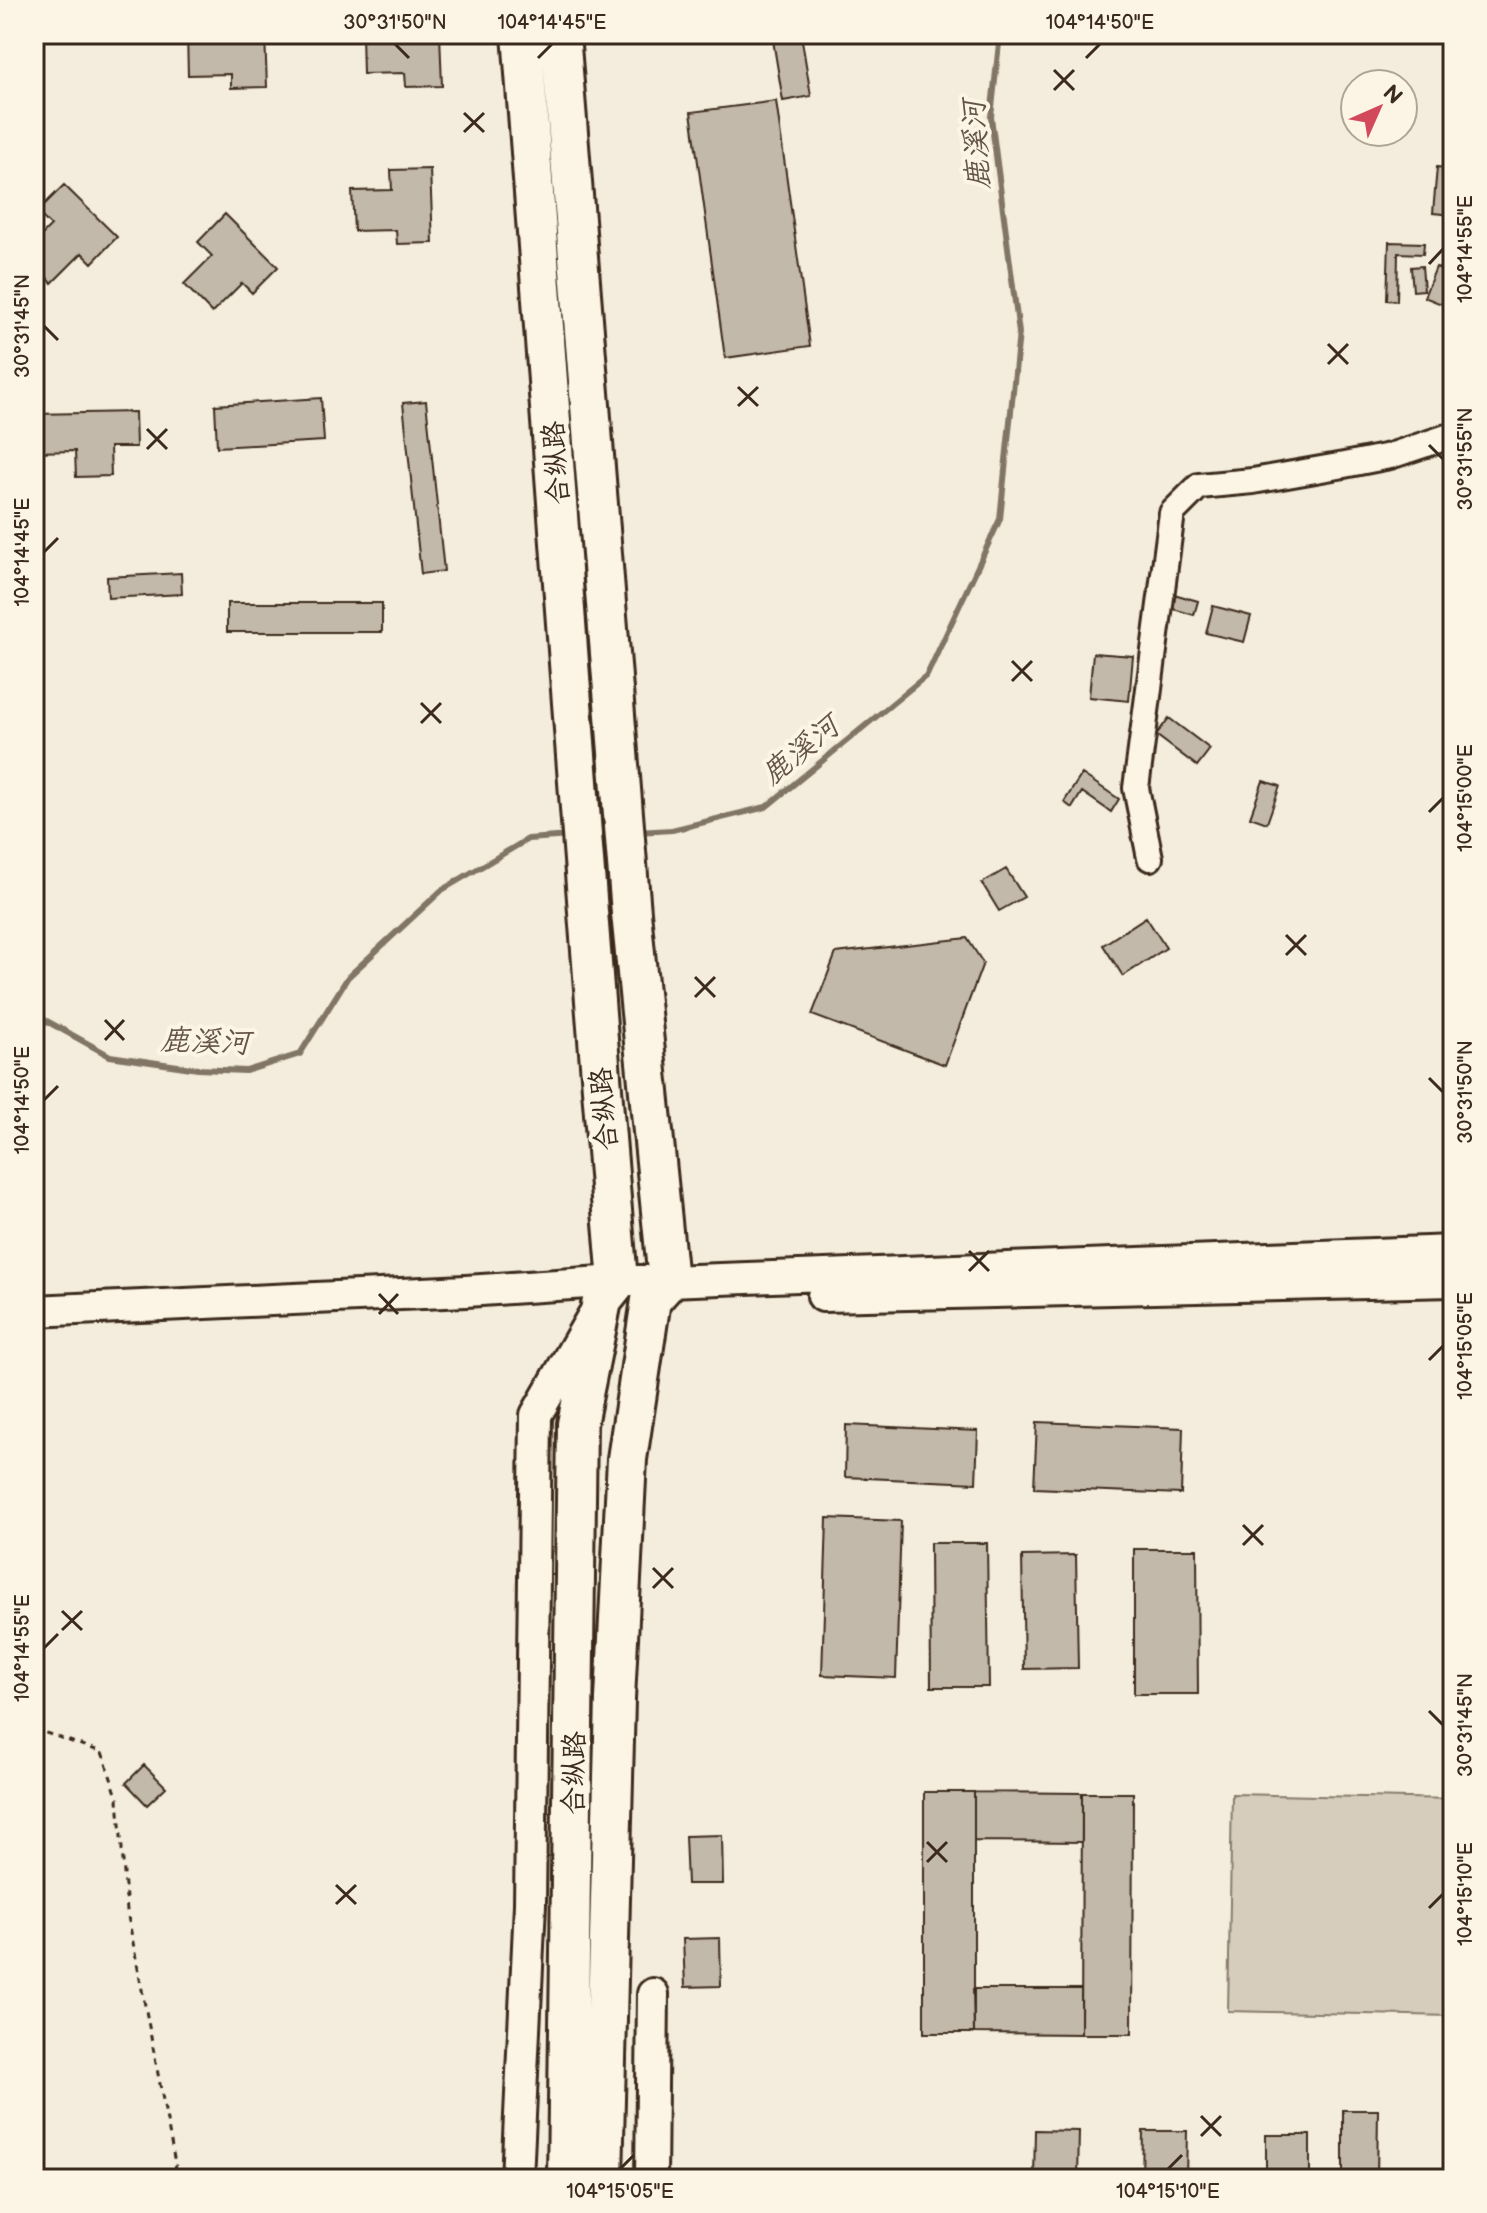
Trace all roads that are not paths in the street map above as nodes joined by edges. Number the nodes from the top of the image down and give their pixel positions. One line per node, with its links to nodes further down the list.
1 (522, 34): 7 (main road, 合纵路)
2 (560, 34): 8 (main road, 合纵路)
3 (1453, 435): 4 (street)
4 (1150, 858)
5 (1453, 1251): 8 (street)
6 (1453, 1281): 8 (street)
7 (610, 1291): 8 (street); 9 (street); 10 (street); 12 (street); 13 (main road, 合纵路)
8 (659, 1291): 14 (main road, 合纵路)
9 (34, 1311)
10 (34, 1330)
11 (653, 1994): 15 (street)
12 (517, 2179)
13 (567, 2179)
14 (603, 2179)
15 (651, 2179)

